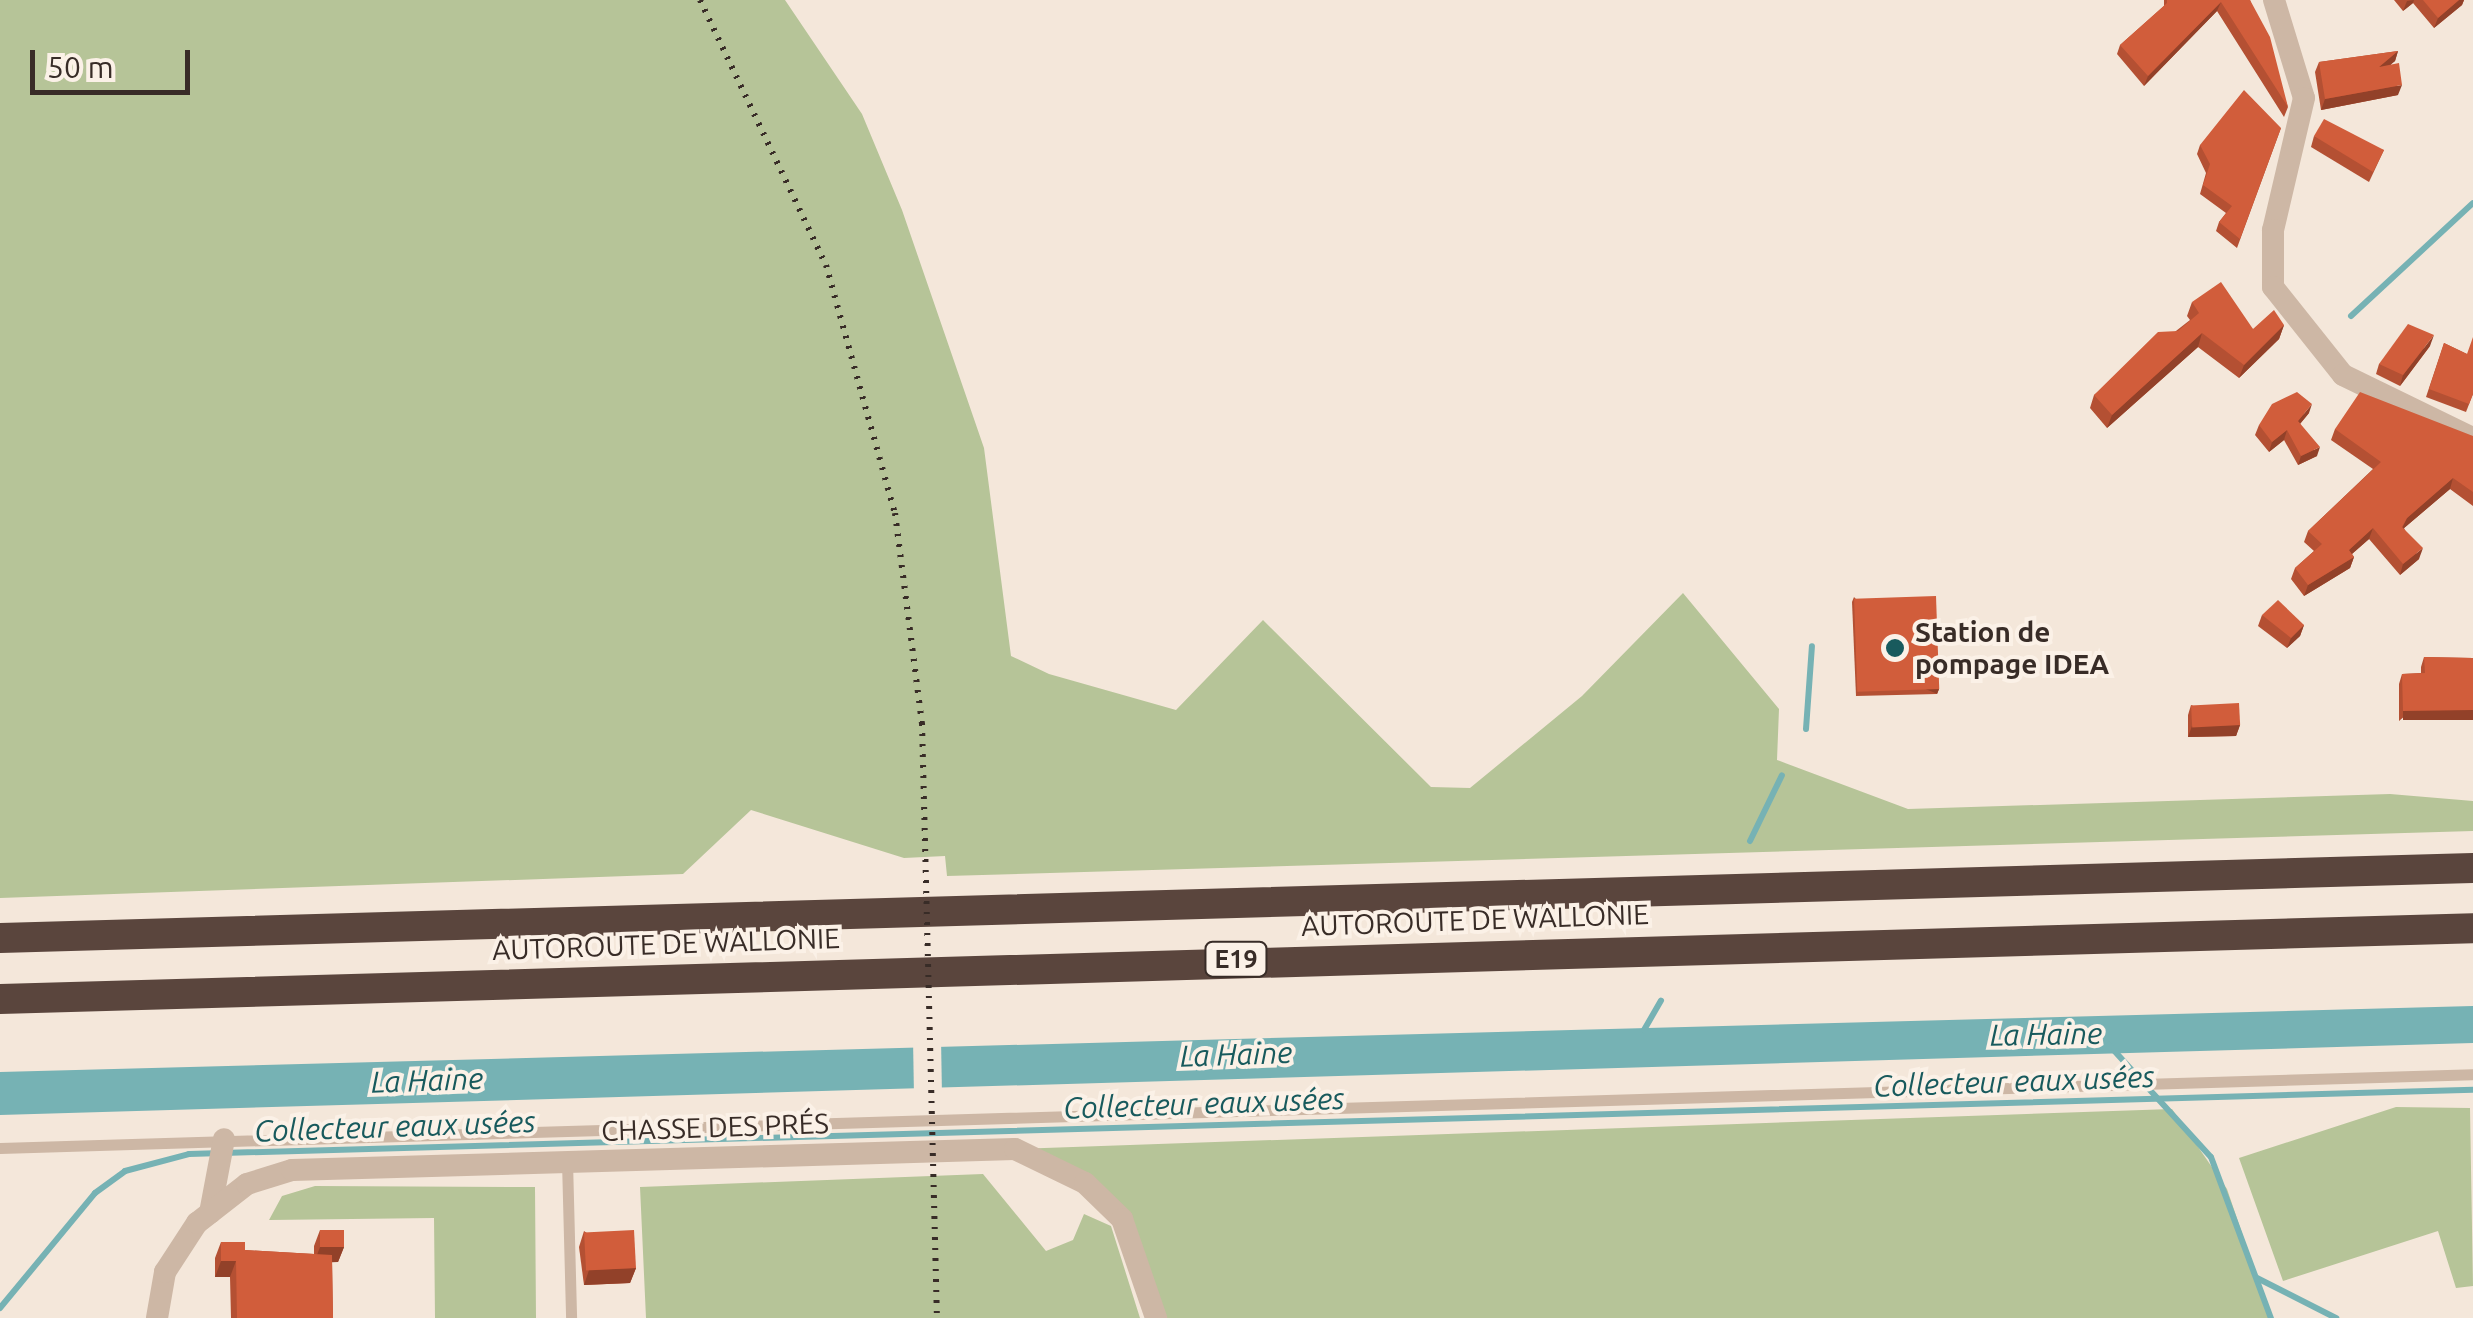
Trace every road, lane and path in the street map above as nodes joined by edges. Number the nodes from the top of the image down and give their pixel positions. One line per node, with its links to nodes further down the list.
1 (2274, 0): 2 (street)
2 (2473, 438)
3 (2473, 868): 5 (highway, AUTOROUTE DE WALLONIE / E19)
4 (2473, 928): 6 (highway, AUTOROUTE DE WALLONIE / E19)
5 (0, 938)
6 (0, 999)
7 (2473, 1074): 8 (lane)
8 (224, 1139): 9 (lane); 11 (street)
9 (0, 1148)
10 (567, 1160): 11 (street, CHASSE DES PRÉS); 13 (lane); 14 (street, CHASSE DES PRÉS)
11 (203, 1218): 12 (street)
12 (157, 1318)
13 (570, 1318)
14 (1156, 1318)

